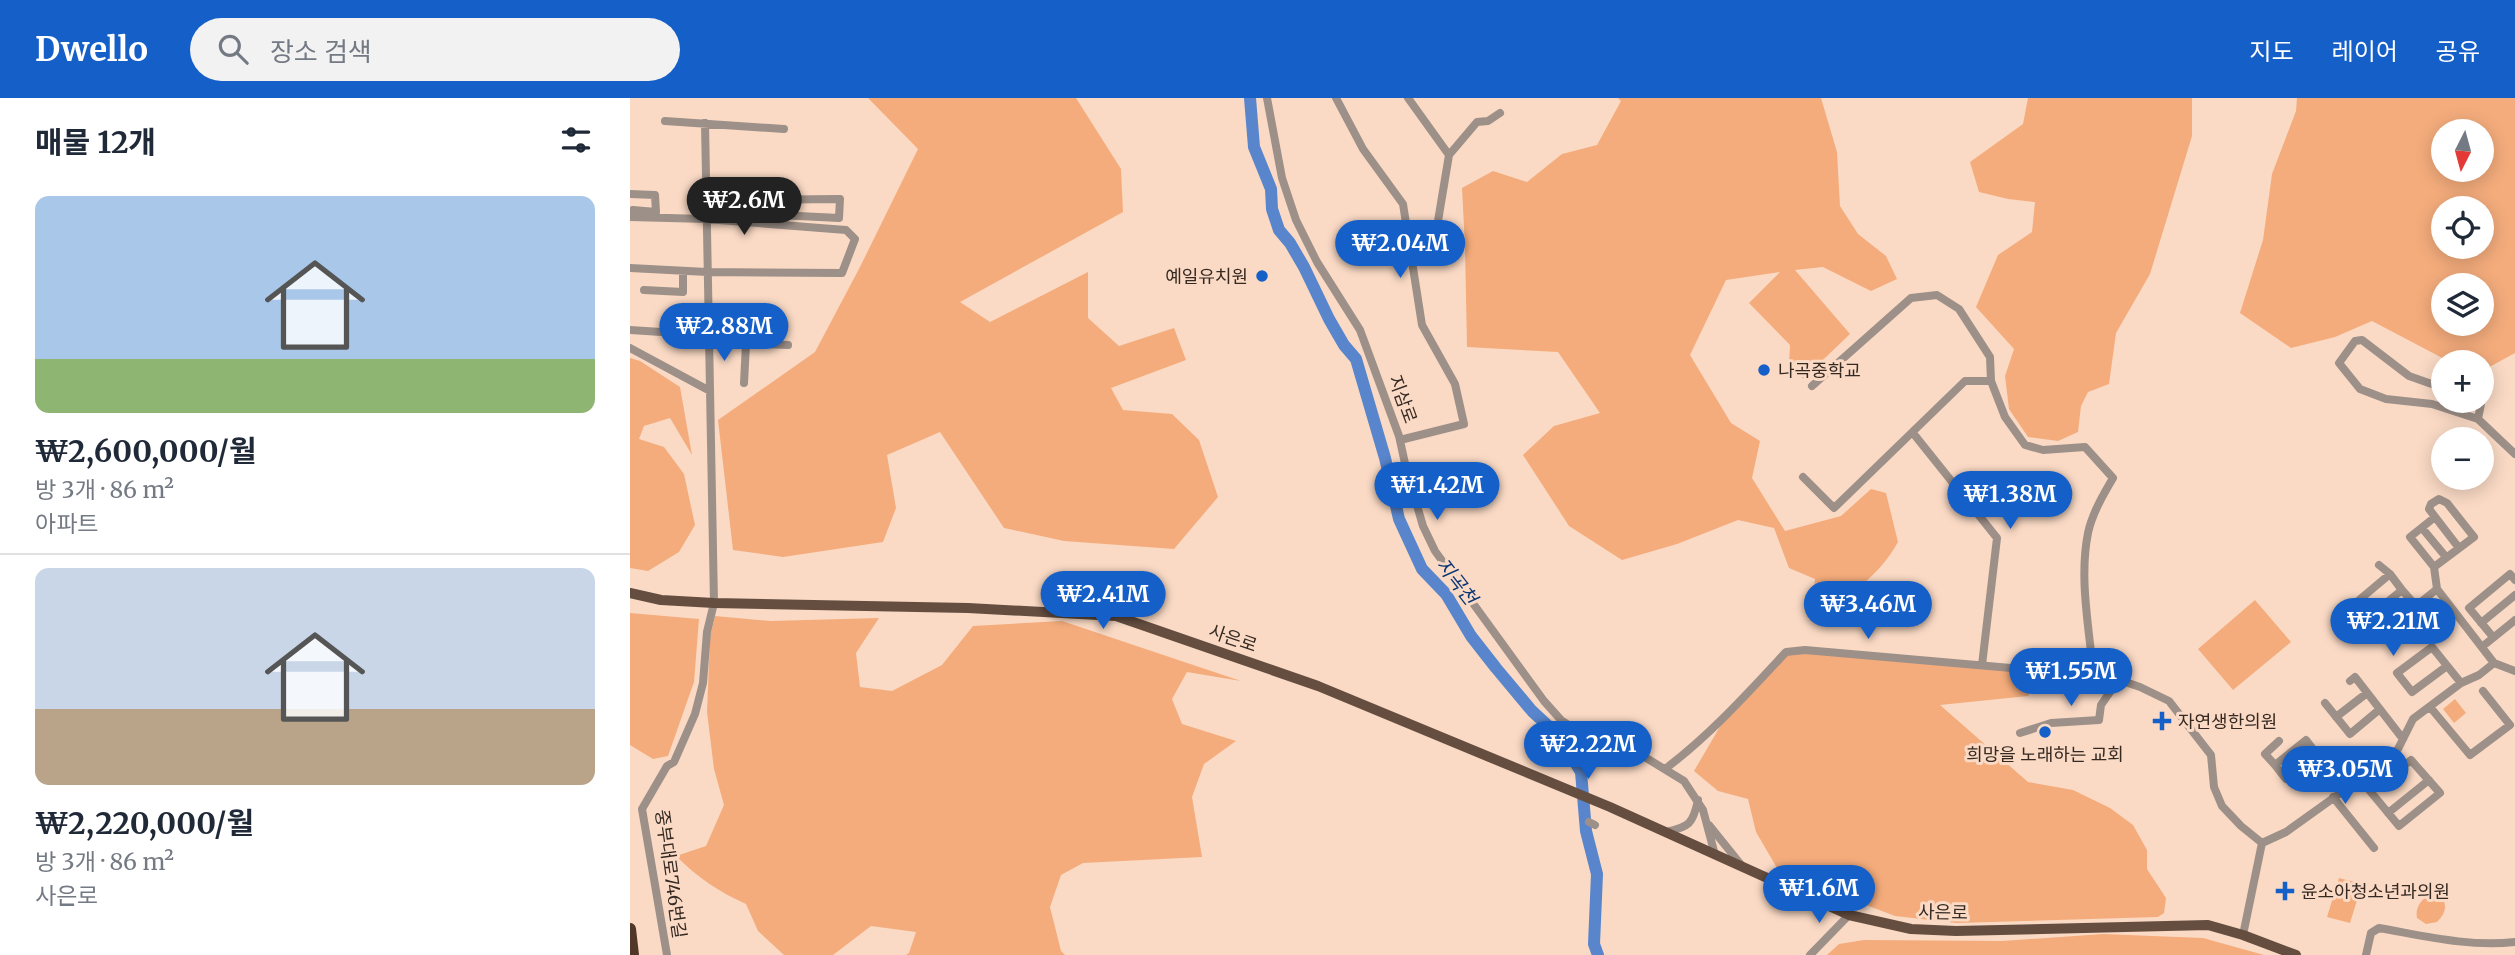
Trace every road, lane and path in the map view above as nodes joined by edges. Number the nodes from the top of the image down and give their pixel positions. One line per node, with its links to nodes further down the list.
1 (1267, 98): 34 (street, 지삼로)
2 (1336, 98): 14 (street)
3 (1408, 98): 8 (street)
4 (1500, 113): 8 (street)
5 (665, 121): 6 (street)
6 (705, 123): 7 (street); 12 (street, 중부대로746번길)
7 (784, 129)
8 (1449, 155): 14 (street)
9 (630, 194): 10 (street)
10 (632, 213): 12 (street)
11 (779, 215): 13 (street)
12 (706, 219): 13 (street); 17 (street, 중부대로746번길)
13 (747, 222): 17 (street)
14 (1410, 251): 34 (street)
15 (630, 268): 16 (street)
16 (683, 271): 17 (street); 18 (street)
17 (707, 272): 20 (street, 중부대로746번길)
18 (644, 290)
19 (630, 330): 20 (street)
20 (709, 338): 21 (street); 28 (street, 중부대로746번길)
21 (746, 344): 22 (street); 25 (street)
22 (788, 345)
23 (630, 348): 28 (street)
24 (1991, 381): 27 (street); 33 (street); 58 (street)
25 (744, 383)
26 (2431, 384): 29 (street)
27 (1812, 386)
28 (710, 391): 49 (street, 중부대로746번길)
29 (2431, 404)
30 (2460, 413): 32 (street)
31 (2480, 413): 32 (street)
32 (2479, 419): 35 (street)
33 (1913, 433): 36 (street); 55 (street)
34 (1400, 440): 74 (street, 지삼로)
35 (2515, 454)
36 (1803, 477)
37 (2435, 517): 38 (street); 39 (street); 39 (street)
38 (2422, 528): 40 (street); 42 (street)
39 (2459, 548): 40 (street)
40 (2446, 558): 42 (street)
41 (2379, 565): 43 (street)
42 (2434, 566): 45 (street)
43 (2390, 574): 46 (street); 46 (street)
44 (2515, 580): 51 (street)
45 (2437, 589): 46 (street); 53 (street)
46 (2402, 590)
47 (630, 593): 49 (main road, 사은로)
48 (2515, 595): 51 (street)
49 (714, 603): 82 (main road, 사은로); 92 (street, 중부대로746번길)
50 (2515, 620): 52 (street)
51 (2481, 623): 52 (street)
52 (2493, 638): 53 (street)
53 (2483, 646): 54 (street)
54 (2494, 663): 57 (street); 61 (street)
55 (1982, 665): 58 (street); 74 (street)
56 (2447, 666): 56 (street); 61 (street)
57 (2515, 670)
58 (2093, 671): 59 (street)
59 (2119, 679): 68 (street); 83 (street)
60 (2350, 681): 63 (street)
61 (2461, 683): 65 (street)
62 (2483, 691): 65 (street)
63 (2367, 693): 66 (street); 67 (street)
64 (2325, 703): 67 (street)
65 (2430, 707): 69 (street)
66 (2380, 709): 67 (street); 69 (street)
67 (2336, 717)
68 (2020, 733)
69 (2403, 739): 75 (street)
70 (2279, 741): 72 (street)
71 (2316, 753): 72 (street); 72 (street); 77 (street)
72 (2275, 765)
73 (2401, 768): 76 (street)
74 (1664, 769): 79 (street, 지삼로)
75 (2360, 779): 77 (street); 80 (street)
76 (2429, 780): 80 (street); 80 (street)
77 (2344, 789): 78 (street)
78 (2333, 797): 83 (street); 84 (street)
79 (1698, 800): 81 (street, 지삼로); 82 (street)
80 (2388, 813)
81 (1708, 824): 85 (street, 지삼로); 86 (street)
82 (1666, 832): 85 (main road, 사은로)
83 (2262, 843): 89 (street)
84 (2374, 848)
85 (1715, 855): 86 (main road, 사은로)
86 (1742, 866): 87 (main road, 사은로)
87 (1849, 915): 89 (main road, 사은로); 93 (street)
88 (630, 929): 91 (highway)
89 (2244, 935): 94 (main road, 사은로)
90 (2515, 942): 95 (street)
91 (632, 955)
92 (667, 955)
93 (1810, 955)
94 (2295, 955)
95 (2366, 955)

